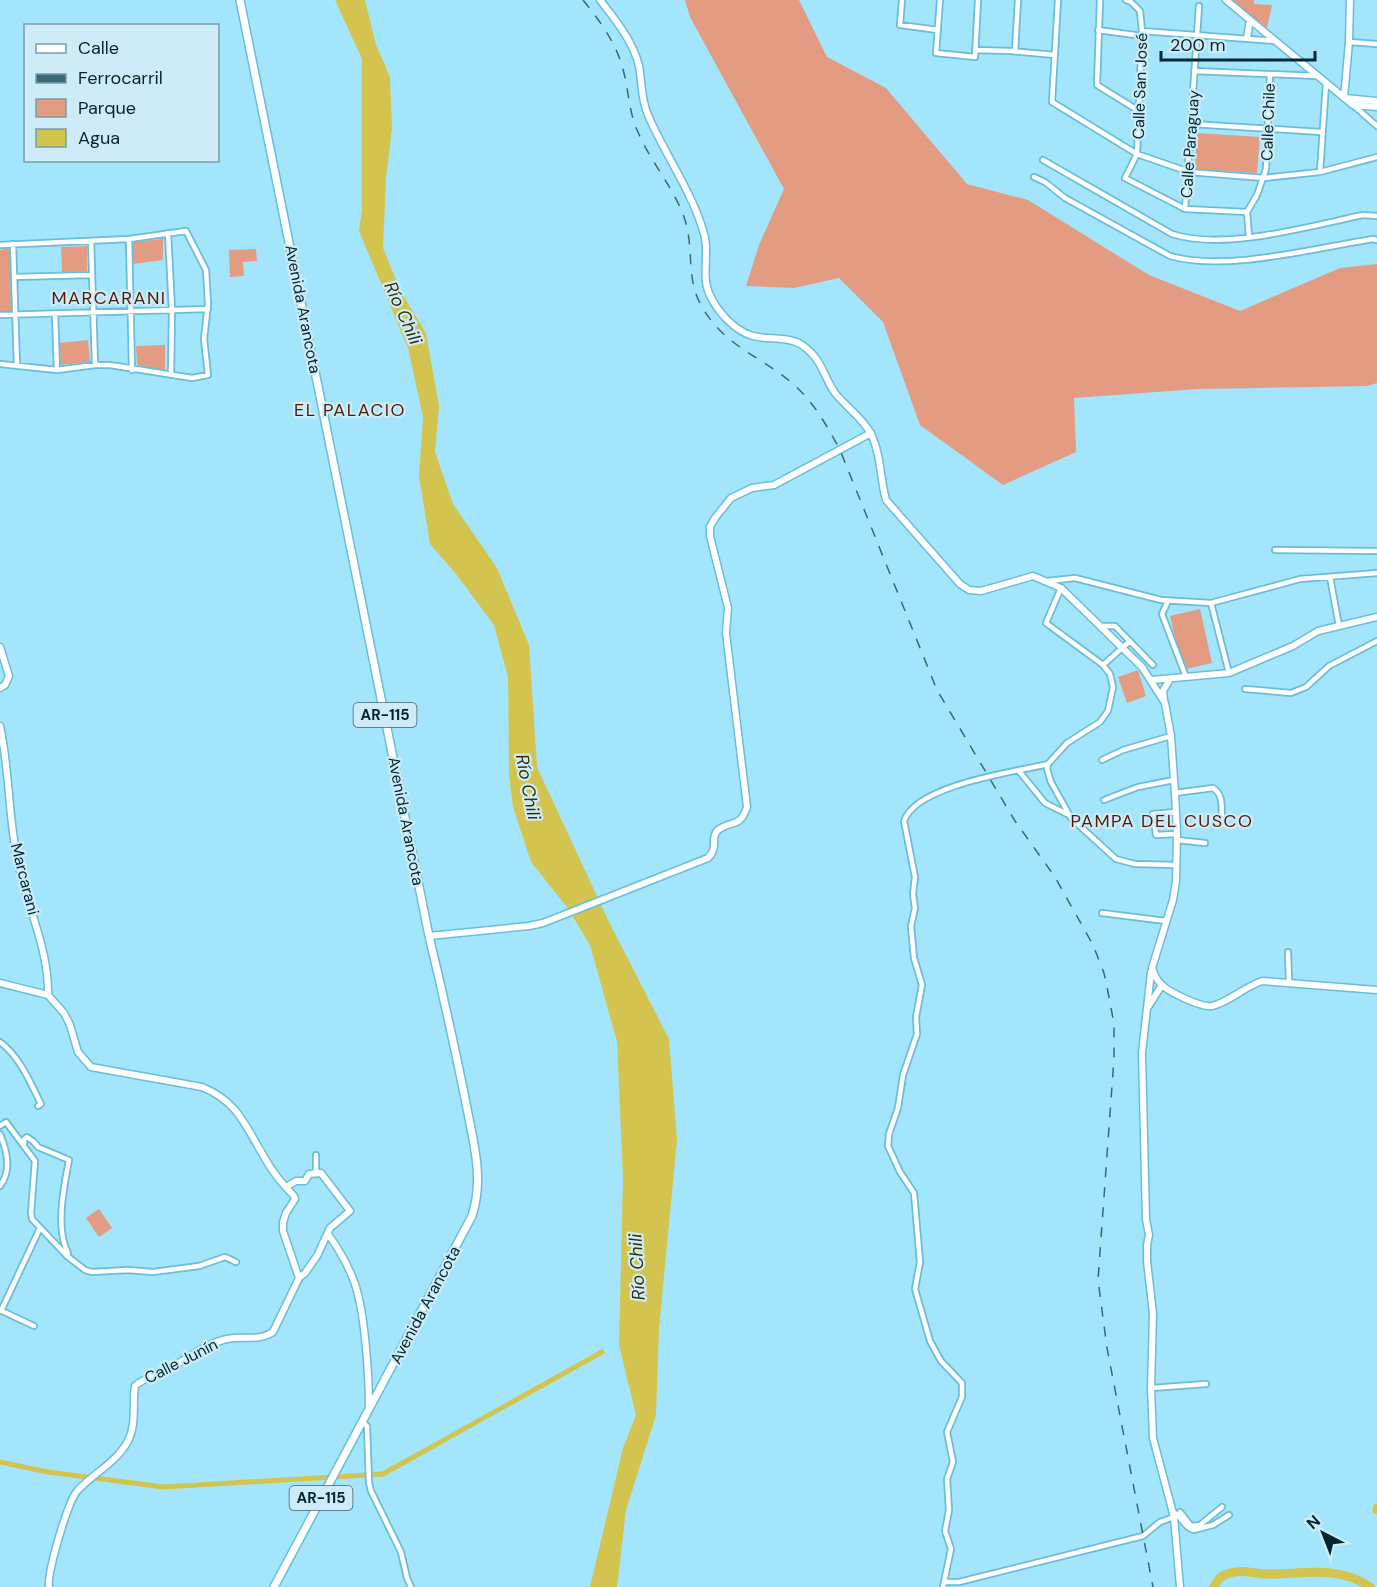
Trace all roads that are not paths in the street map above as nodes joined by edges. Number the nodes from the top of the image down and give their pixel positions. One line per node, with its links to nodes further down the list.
1 (240, 0): 111 (main road, Avenida Arancota / AR-115)
2 (600, 0): 70 (main road)
3 (902, 0): 14 (street)
4 (940, 0): 14 (street)
5 (978, 0): 22 (street)
6 (1018, 0): 23 (street)
7 (1059, 0): 24 (street)
8 (1100, 0): 15 (street)
9 (1126, 0): 16 (street, Calle San José)
10 (1226, 0): 13 (main road)
11 (1350, 0): 20 (main road)
12 (1199, 6): 17 (street, Calle Paraguay)
13 (1251, 20): 18 (main road); 19 (main road)
14 (938, 30): 22 (street)
15 (1098, 30): 16 (street); 33 (street)
16 (1142, 34): 17 (street); 33 (street, Calle San José)
17 (1196, 34): 18 (street); 25 (street, Calle Paraguay)
18 (1247, 38): 19 (street)
19 (1275, 41): 27 (main road)
20 (1349, 42): 21 (street); 29 (main road)
21 (1377, 44)
22 (975, 50): 23 (street)
23 (1015, 51): 24 (street)
24 (1055, 55): 38 (street)
25 (1194, 71): 26 (street); 34 (street, Calle Paraguay)
26 (1270, 75): 27 (street); 36 (street, Calle Chile)
27 (1317, 76): 28 (main road)
28 (1326, 83): 29 (main road); 37 (street)
29 (1344, 98): 30 (main road); 31 (main road)
30 (1377, 101)
31 (1353, 105): 32 (main road); 35 (street)
32 (1377, 107)
33 (1139, 111): 38 (street, Calle San José)
34 (1192, 124): 36 (street); 41 (street, Calle Paraguay)
35 (1377, 126)
36 (1268, 129): 37 (street); 44 (street, Calle Chile)
37 (1321, 132): 42 (street)
38 (1137, 154): 41 (street); 45 (street, Calle San José)
39 (1377, 157): 42 (street)
40 (1043, 160): 49 (street)
41 (1189, 172): 44 (street); 45 (street, Calle Paraguay)
42 (1320, 172): 44 (street)
43 (1034, 177): 51 (street)
44 (1264, 178): 46 (street, Calle Chile)
45 (1185, 209): 46 (street)
46 (1247, 212): 49 (street)
47 (1377, 216): 49 (street)
48 (168, 233): 50 (street); 57 (street); 58 (street)
49 (1249, 237)
50 (129, 239): 52 (street); 59 (street)
51 (1375, 239)
52 (91, 241): 53 (street); 55 (street)
53 (13, 244): 54 (street); 56 (street)
54 (0, 245)
55 (91, 275): 56 (street); 60 (street)
56 (14, 277): 63 (street)
57 (208, 309): 58 (street); 69 (street)
58 (172, 310): 59 (street); 69 (street)
59 (132, 312): 60 (street); 68 (street)
60 (94, 313): 61 (street); 65 (street)
61 (55, 314): 63 (street); 67 (street)
62 (0, 315): 63 (street)
63 (15, 315): 66 (street)
64 (0, 364): 66 (street)
65 (95, 364): 67 (street); 68 (street)
66 (17, 366): 67 (street)
67 (57, 369)
68 (132, 370): 69 (street)
69 (171, 375)
70 (871, 433): 75 (main road); 111 (main road)
71 (1275, 550): 72 (street)
72 (1377, 552)
73 (1377, 573): 74 (street)
74 (1330, 577): 78 (street); 81 (street)
75 (1047, 580): 76 (main road); 77 (street)
76 (1061, 588): 80 (main road); 86 (street)
77 (1168, 601): 78 (street); 89 (street)
78 (1211, 603): 88 (street)
79 (1377, 617): 81 (main road)
80 (1100, 626): 83 (street); 85 (main road)
81 (1339, 626): 88 (main road)
82 (1377, 640): 93 (street)
83 (1130, 641): 85 (street); 87 (street)
84 (0, 647): 92 (main road)
85 (1123, 648): 86 (street); 91 (main road)
86 (1103, 665): 98 (street)
87 (1153, 665)
88 (1229, 674): 89 (main road)
89 (1186, 677): 90 (main road)
90 (1171, 679): 91 (main road); 94 (main road)
91 (1152, 680): 94 (main road)
92 (0, 688)
93 (1245, 689)
94 (1165, 703): 96 (main road)
95 (0, 726): 118 (main road, Marcarani)
96 (1171, 736): 97 (street); 100 (main road)
97 (1102, 760)
98 (1048, 764): 99 (street); 104 (street)
99 (1019, 771): 104 (street); 145 (street)
100 (1173, 780): 101 (main road); 102 (street)
101 (1175, 793): 103 (main road); 105 (street)
102 (1104, 800)
103 (1176, 812): 106 (main road); 106 (street)
104 (1069, 814): 108 (street)
105 (1222, 819)
106 (1177, 837): 107 (street); 108 (main road)
107 (1206, 843)
108 (1177, 865): 110 (main road)
109 (1102, 913): 110 (street)
110 (1166, 921): 113 (main road)
111 (429, 936): 137 (main road, Avenida Arancota / AR-115)
112 (1288, 952): 114 (street)
113 (1152, 968): 116 (main road); 119 (main road)
114 (1289, 982): 116 (main road); 117 (main road)
115 (0, 983): 118 (main road)
116 (1162, 986): 119 (main road)
117 (1377, 990)
118 (48, 995): 128 (main road)
119 (1146, 1010): 139 (main road)
120 (0, 1042): 121 (street)
121 (38, 1106)
122 (0, 1125): 124 (street)
123 (0, 1134): 127 (street)
124 (24, 1145): 129 (street); 131 (street)
125 (316, 1155): 126 (street)
126 (316, 1172): 128 (main road); 130 (main road, Calle Junín)
127 (0, 1186)
128 (286, 1187): 133 (main road)
129 (40, 1228): 131 (street); 134 (street)
130 (328, 1234): 133 (main road, Calle Junín); 138 (main road)
131 (67, 1256): 132 (street)
132 (236, 1262)
133 (299, 1278): 146 (main road, Calle Junín)
134 (1, 1311): 135 (street)
135 (34, 1326)
136 (1206, 1384): 139 (street)
137 (382, 1385): 138 (main road); 140 (main road, Avenida Arancota / AR-115)
138 (369, 1388): 140 (main road)
139 (1151, 1388): 143 (main road)
140 (369, 1409): 141 (main road, AR-115)
141 (362, 1421): 147 (main road, AR-115); 148 (street)
142 (1222, 1507): 143 (street)
143 (1173, 1514): 144 (street); 145 (street); 149 (main road)
144 (1229, 1515)
145 (944, 1585)
146 (49, 1587)
147 (274, 1587)
148 (411, 1587)
149 (1179, 1587)

